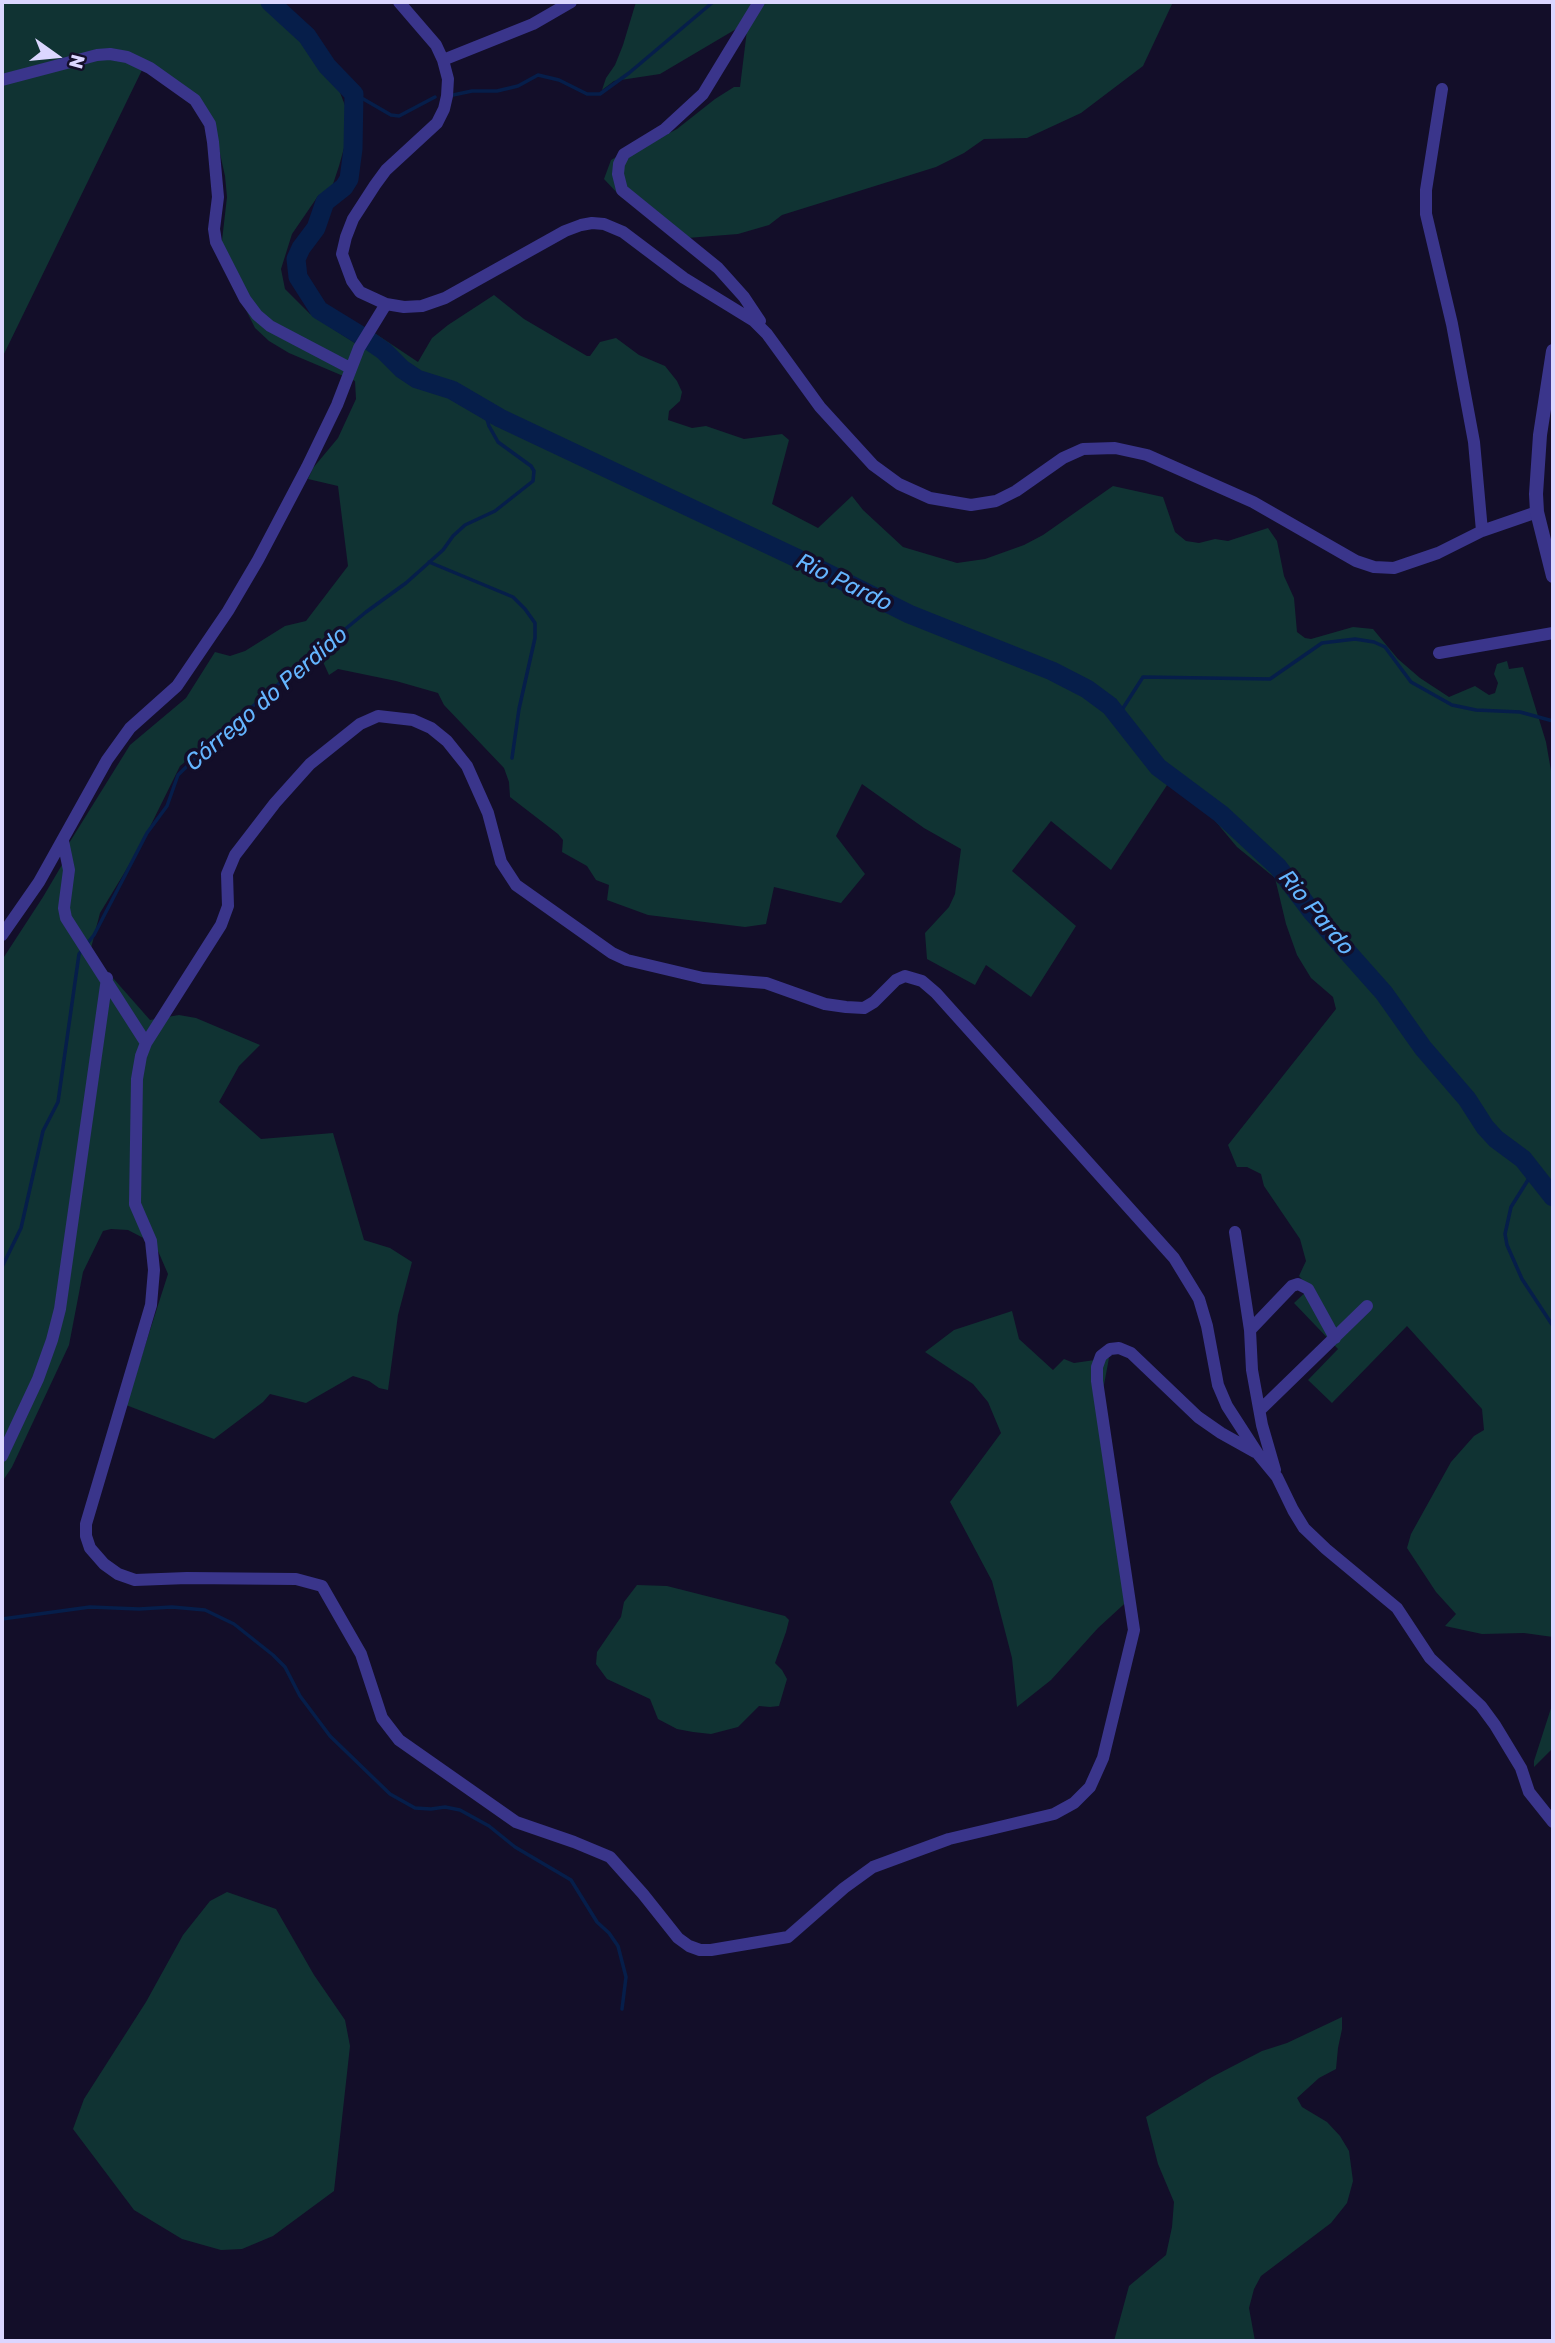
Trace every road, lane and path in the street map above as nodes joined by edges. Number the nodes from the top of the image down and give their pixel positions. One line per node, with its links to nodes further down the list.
1 (399, 2): 4 (street)
2 (571, 2): 4 (street)
3 (759, 2): 8 (street)
4 (443, 60): 7 (street)
5 (2, 80): 10 (street)
6 (1442, 89): 13 (street)
7 (386, 304): 8 (street); 10 (street)
8 (767, 334): 13 (street)
9 (1553, 351): 11 (street)
10 (349, 368): 17 (street)
11 (1549, 407): 12 (street)
12 (1537, 512): 13 (street); 14 (street)
13 (1482, 531)
14 (1553, 576)
15 (1553, 633): 16 (street)
16 (1439, 653)
17 (63, 841): 18 (street); 19 (street)
18 (2, 935)
19 (107, 978): 20 (street); 27 (street)
20 (146, 1043): 26 (street); 26 (street)
21 (1236, 1232): 23 (street)
22 (1367, 1306): 24 (street)
23 (1250, 1330): 24 (street); 25 (street)
24 (1335, 1338): 25 (street)
25 (1260, 1410): 28 (street)
26 (1258, 1454): 28 (street)
27 (2, 1456)
28 (1277, 1477): 29 (street)
29 (1553, 1822)

